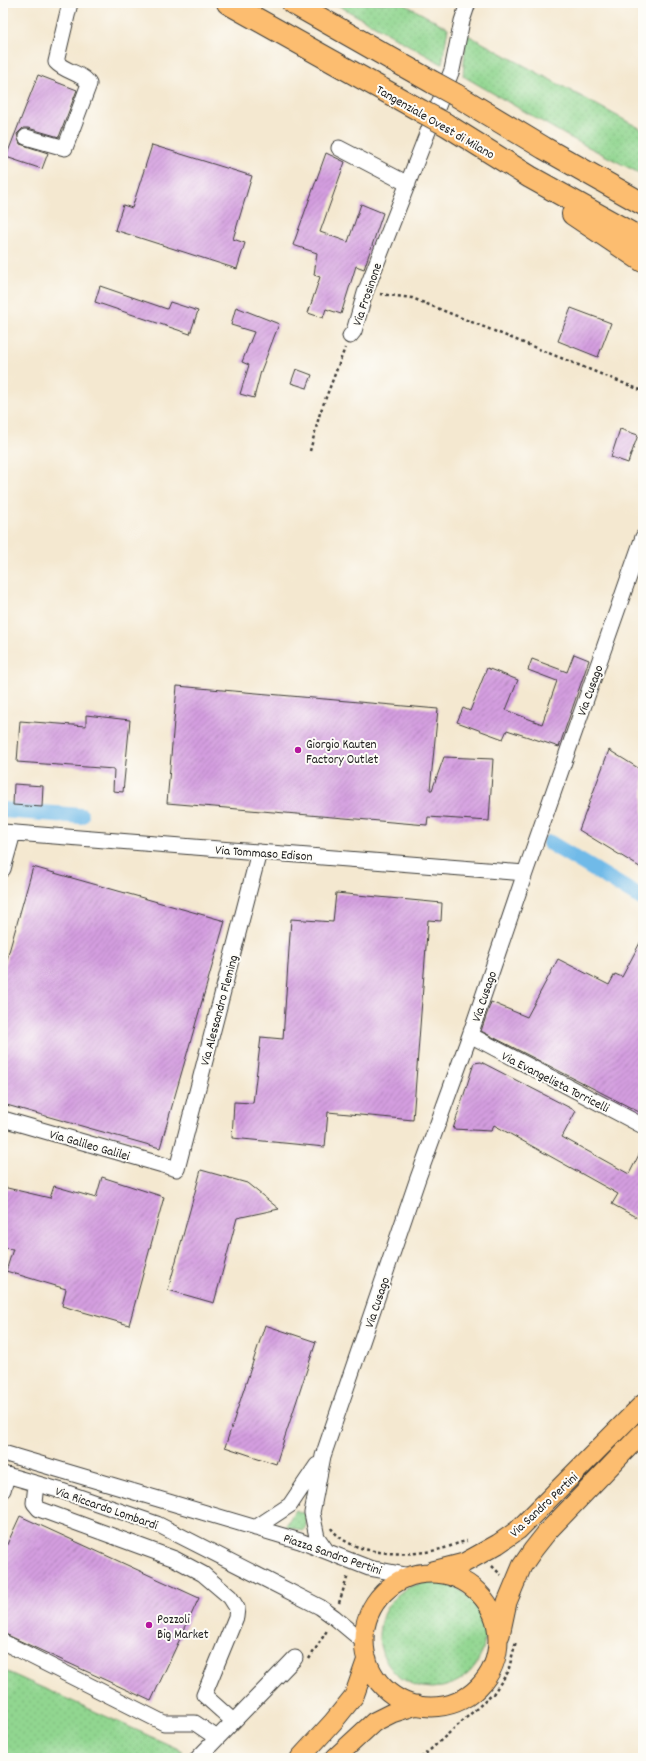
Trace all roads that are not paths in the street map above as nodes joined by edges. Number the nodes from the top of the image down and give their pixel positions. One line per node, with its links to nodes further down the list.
1 (70, 3): 5 (street)
2 (228, 3): 8 (highway, Tangenziale Ovest di Milano, bridge)
3 (293, 3): 7 (highway, bridge)
4 (468, 3): 9 (street, Via Frosinone)
5 (26, 137)
6 (338, 148): 9 (street)
7 (544, 148): 10 (highway); 11 (highway)
8 (530, 177): 12 (highway, Tangenziale Ovest di Milano); 13 (highway)
9 (408, 184): 14 (street, Via Frosinone)
10 (643, 186)
11 (643, 204)
12 (643, 240)
13 (643, 261)
14 (350, 336)
15 (643, 537): 19 (street, Via Cusago)
16 (8, 832): 17 (street, Via Tommaso Edison); 18 (street)
17 (259, 852): 19 (street, Via Tommaso Edison); 23 (street, Via Alessandro Fleming)
18 (3, 869)
19 (525, 873): 20 (street, Via Cusago)
20 (470, 1036): 22 (street, Via Evangelista Torricelli); 27 (street, Via Cusago)
21 (3, 1119): 23 (street, Via Galileo Galilei)
22 (643, 1126)
23 (177, 1169)
24 (643, 1404): 33 (main road, Via Sandro Pertini)
25 (639, 1440): 36 (main road, Via Sandro Pertini)
26 (3, 1453): 30 (street, Via Riccardo Lombardi)
27 (323, 1456): 30 (street, Via Cusago); 31 (street, Via Cusago)
28 (4, 1480): 29 (street, Via Riccardo Lombardi)
29 (36, 1484): 32 (street, Via Riccardo Lombardi); 39 (street)
30 (255, 1528): 31 (street, Piazza Sandro Pertini)
31 (326, 1550): 33 (street, Piazza Sandro Pertini)
32 (250, 1571): 35 (street, Piazza Sandro Pertini)
33 (417, 1575): 35 (main road, Piazza Sandro Pertini); 36 (main road, Piazza Sandro Pertini)
34 (3, 1642): 40 (street)
35 (366, 1650): 38 (main road, Piazza Sandro Pertini); 42 (main road)
36 (496, 1652): 38 (main road, Piazza Sandro Pertini)
37 (295, 1658): 39 (street)
38 (417, 1705): 43 (main road)
39 (234, 1721): 40 (street)
40 (217, 1738): 41 (street)
41 (198, 1758)
42 (300, 1758)
43 (335, 1758)

